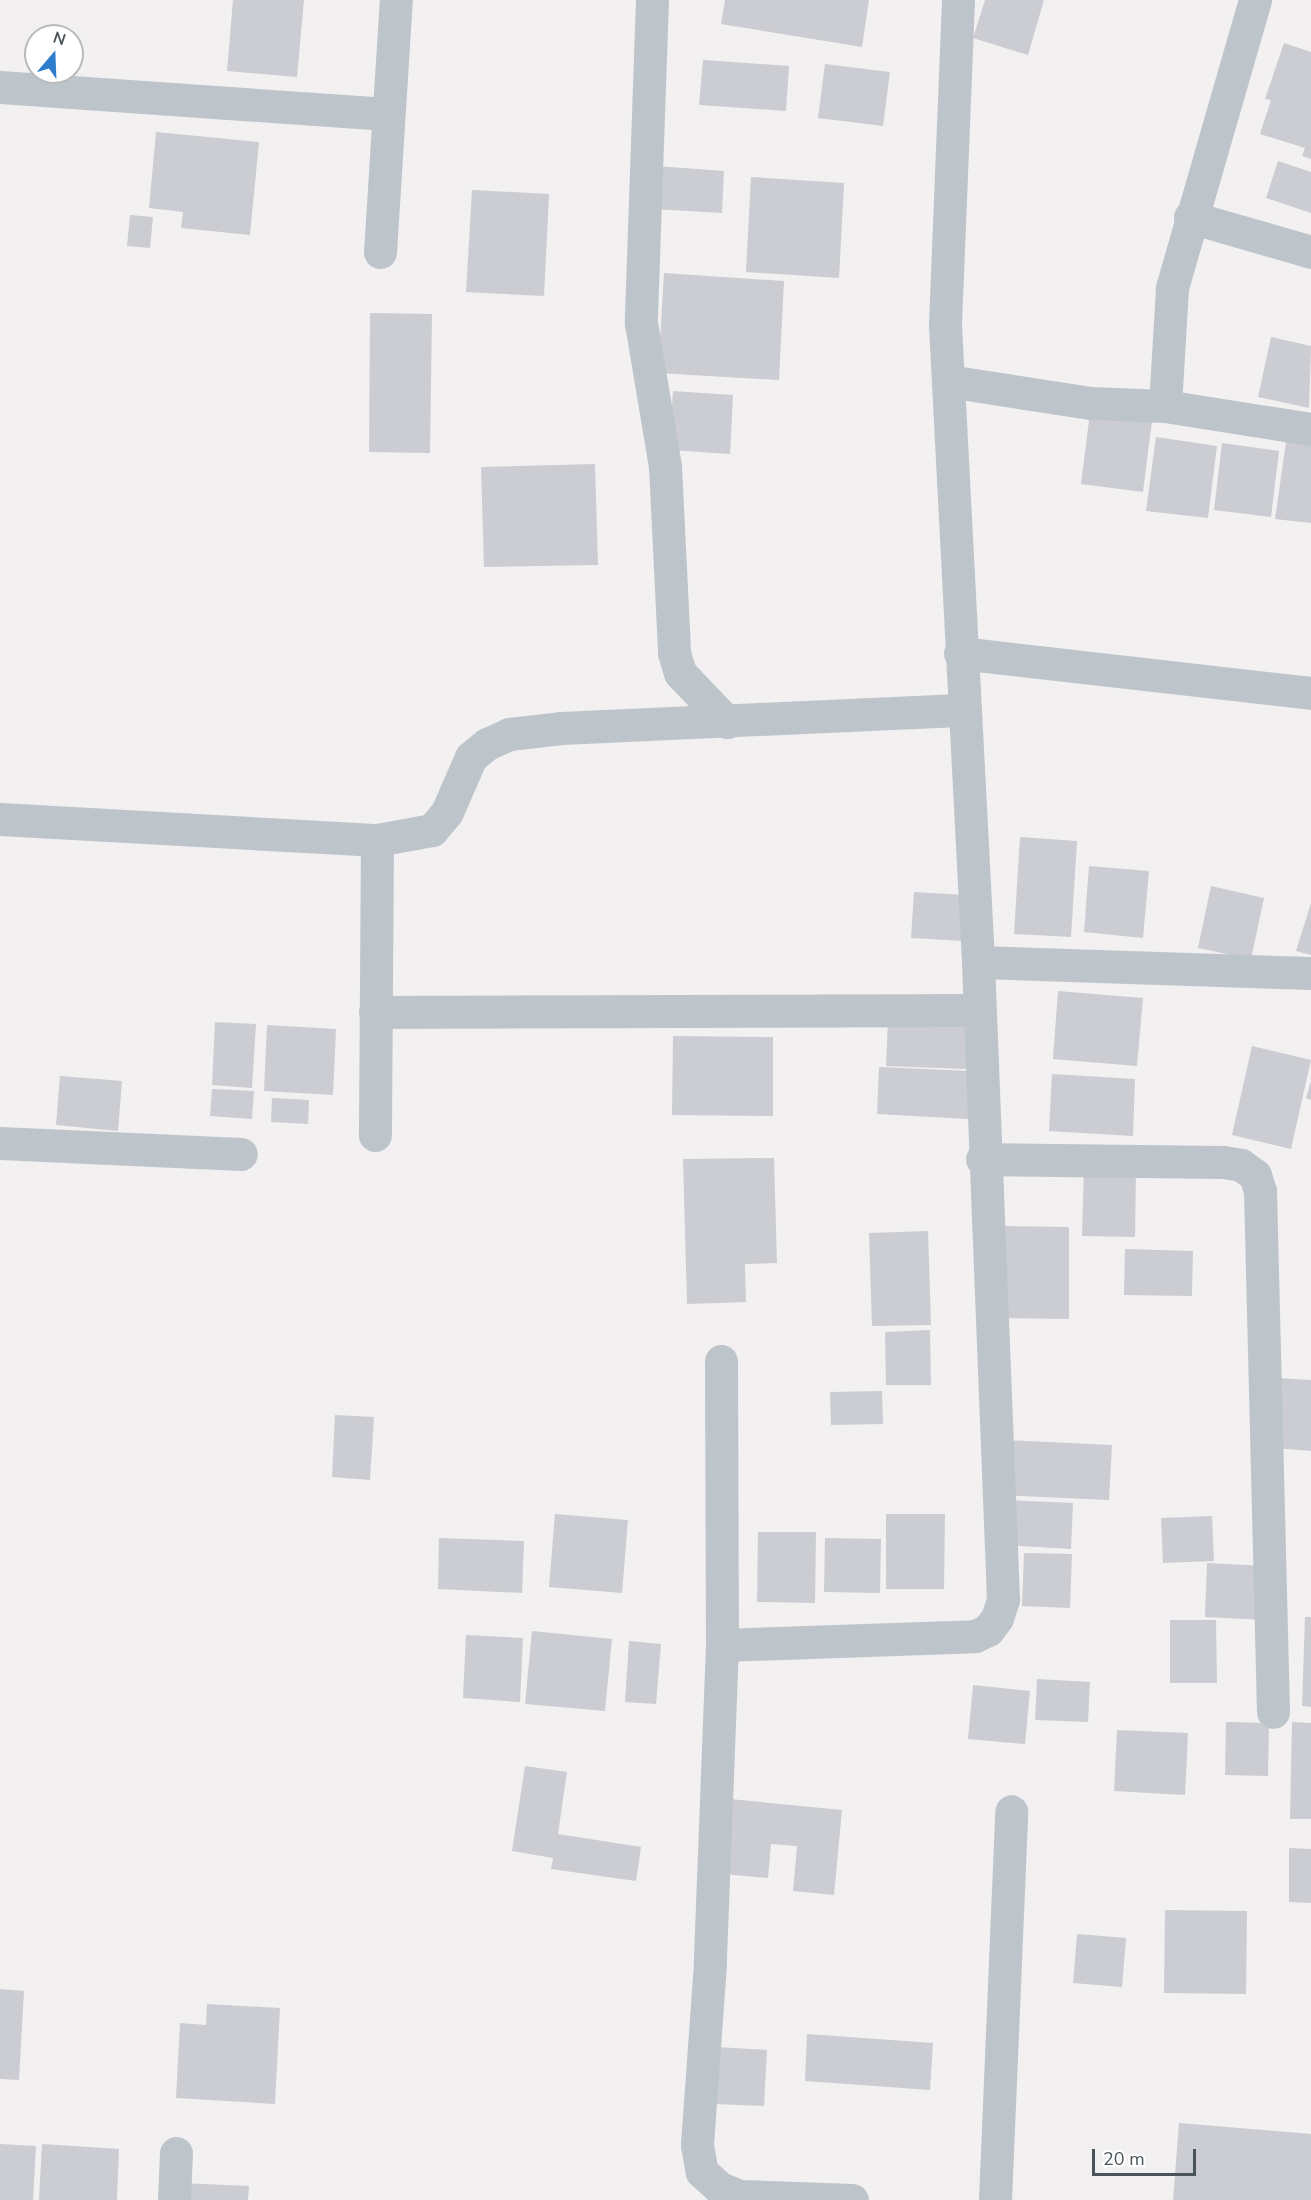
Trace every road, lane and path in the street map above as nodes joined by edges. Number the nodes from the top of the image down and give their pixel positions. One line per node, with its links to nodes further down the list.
1 (396, 0): 6 (street)
2 (652, 0): 16 (street)
3 (958, 0): 10 (street)
4 (1255, 0): 7 (street)
5 (0, 87): 6 (street)
6 (387, 114): 8 (street)
7 (1190, 217): 9 (street); 11 (street)
8 (380, 252)
9 (1311, 252)
10 (948, 381): 11 (street); 13 (street)
11 (1165, 406): 12 (street)
12 (1311, 429)
13 (960, 653): 14 (street); 15 (street)
14 (1311, 693)
15 (964, 710): 16 (street); 19 (street)
16 (727, 722): 18 (street)
17 (0, 819): 18 (street)
18 (377, 840): 22 (street)
19 (978, 962): 20 (street); 21 (street)
20 (1311, 973)
21 (978, 1010): 22 (street); 26 (street)
22 (375, 1012): 23 (street)
23 (375, 1135)
24 (0, 1143): 25 (street)
25 (241, 1154)
26 (982, 1159): 28 (street); 29 (street)
27 (721, 1361): 28 (street)
28 (722, 1645): 33 (street)
29 (1273, 1712)
30 (1011, 1811): 34 (street)
31 (176, 2153): 32 (street)
32 (174, 2200)
33 (852, 2200)
34 (995, 2200)

